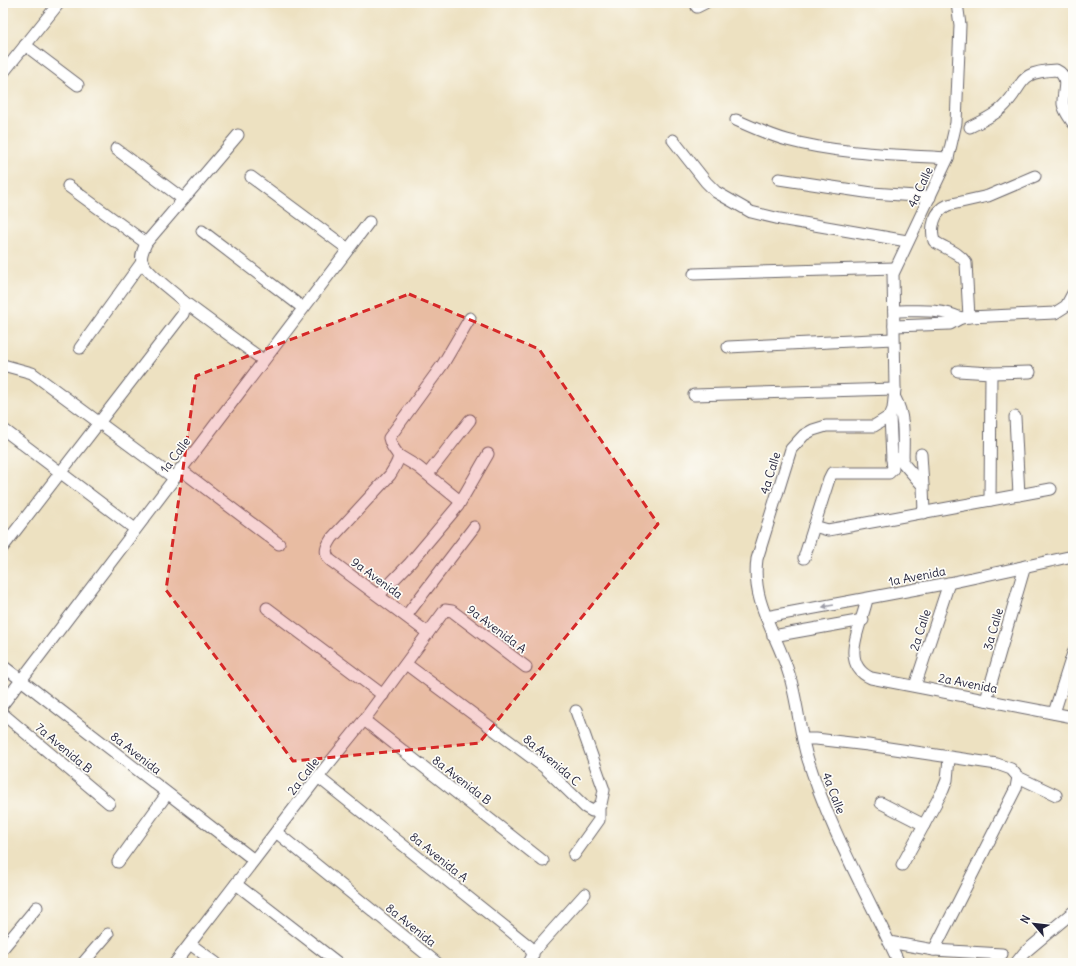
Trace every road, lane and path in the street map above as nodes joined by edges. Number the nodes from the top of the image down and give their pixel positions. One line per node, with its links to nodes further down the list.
1 (59, 3): 3 (street)
2 (957, 3): 12 (street, 4a Calle)
3 (26, 45): 4 (street); 5 (street)
4 (3, 73)
5 (78, 85)
6 (736, 120): 12 (street)
7 (1073, 123): 8 (street)
8 (970, 127)
9 (238, 135): 18 (street)
10 (673, 140): 21 (street)
11 (116, 149): 18 (street)
12 (948, 158): 17 (street, 4a Calle)
13 (1035, 176): 32 (street)
14 (251, 177): 23 (street)
15 (779, 180): 17 (street)
16 (68, 186): 22 (street)
17 (930, 197): 21 (street, 4a Calle)
18 (183, 199): 22 (street)
19 (369, 222): 23 (street, 1a Calle)
20 (202, 231): 29 (street)
21 (907, 241): 25 (street, 4a Calle)
22 (146, 243): 24 (street)
23 (348, 249): 29 (street, 1a Calle)
24 (142, 262): 28 (street); 38 (street)
25 (895, 268): 26 (street); 30 (street, 4a Calle)
26 (694, 274)
27 (1073, 294): 32 (street)
28 (183, 301): 39 (street); 49 (street)
29 (303, 308): 39 (street, 1a Calle)
30 (894, 311): 31 (street); 34 (street, 4a Calle)
31 (917, 311): 32 (street); 35 (street)
32 (965, 317): 35 (street)
33 (470, 318): 53 (street)
34 (894, 326): 35 (street); 36 (street, 4a Calle)
35 (919, 326)
36 (893, 339): 37 (street); 44 (street, 4a Calle)
37 (728, 347)
38 (80, 348)
39 (263, 360): 56 (street, 1a Calle)
40 (3, 365): 49 (street)
41 (958, 371): 43 (street)
42 (1030, 372): 43 (street)
43 (991, 373): 61 (street)
44 (895, 393): 45 (street); 46 (street, 4a Calle); 54 (street)
45 (694, 395)
46 (890, 416): 54 (street); 78 (street, 4a Calle)
47 (1015, 417): 60 (street)
48 (470, 420): 57 (street)
49 (100, 423): 55 (street); 56 (street)
50 (3, 429): 55 (street)
51 (488, 454): 62 (street)
52 (921, 454): 58 (street)
53 (398, 455): 57 (street); 73 (street, 9a Avenida)
54 (898, 459): 58 (street); 64 (street)
55 (61, 473): 66 (street); 68 (street)
56 (177, 474): 66 (street, 1a Calle); 67 (street)
57 (428, 474): 62 (street)
58 (923, 486): 63 (street)
59 (1051, 489): 60 (street)
60 (1019, 495): 61 (street)
61 (990, 500): 63 (street)
62 (460, 501): 73 (street)
63 (924, 513): 64 (street)
64 (814, 526): 70 (street)
65 (474, 527): 77 (street)
66 (135, 529): 86 (street, 1a Calle)
67 (279, 544)
68 (3, 548)
69 (1073, 556): 71 (street, 1a Avenida)
70 (804, 558)
71 (1025, 566): 72 (street, 1a Avenida); 89 (street, 3a Calle)
72 (949, 583): 74 (street, 1a Avenida); 87 (street, 2a Calle)
73 (379, 595): 77 (street, 9a Avenida)
74 (867, 599): 78 (street, 1a Avenida, one-way to 78); 79 (street)
75 (267, 608): 88 (street)
76 (452, 611): 80 (street, 2a Calle); 85 (street, 9a Avenida A)
77 (406, 616): 80 (street, 9a Avenida)
78 (766, 617): 81 (street, 4a Calle)
79 (863, 620): 81 (street); 87 (street, 2a Avenida)
80 (428, 633): 83 (street, 2a Calle)
81 (773, 636): 96 (street, 4a Calle)
82 (1073, 653): 92 (street)
83 (406, 664): 88 (street, 2a Calle); 104 (street, 8a Avenida C)
84 (3, 666): 86 (street, 8a Avenida)
85 (526, 667)
86 (21, 680): 90 (street, 1a Calle); 100 (street, 8a Avenida)
87 (915, 686): 89 (street, 2a Avenida)
88 (383, 695): 95 (street, 2a Calle)
89 (986, 700): 92 (street, 2a Avenida)
90 (3, 704)
91 (576, 712): 104 (street, 8a Avenida C)
92 (1054, 713): 94 (street, 2a Avenida)
93 (3, 714): 102 (street, 7a Avenida B)
94 (1073, 717)
95 (364, 720): 98 (street, 2a Calle); 109 (street, 8a Avenida B)
96 (803, 739): 97 (street); 117 (street, 4a Calle)
97 (949, 758): 99 (street); 105 (street)
98 (318, 777): 106 (street, 2a Calle); 121 (street, 8a Avenida A)
99 (1018, 777): 101 (street); 120 (street)
100 (167, 794): 108 (street, 8a Avenida); 110 (street)
101 (1056, 795)
102 (109, 803)
103 (881, 803): 105 (street)
104 (599, 808): 107 (street)
105 (924, 825): 111 (street)
106 (276, 832): 108 (street, 2a Calle); 127 (street, 8a Avenida)
107 (574, 855)
108 (254, 860): 112 (street, 2a Calle)
109 (543, 861)
110 (118, 862)
111 (902, 865)
112 (236, 884): 118 (street, 2a Calle); 126 (street)
113 (585, 894): 121 (street)
114 (37, 907): 119 (street)
115 (1073, 912): 130 (street)
116 (108, 934): 123 (street)
117 (889, 942): 120 (street); 129 (street, 4a Calle)
118 (190, 944): 124 (street, 2a Calle); 125 (street)
119 (3, 948)
120 (934, 950): 122 (street)
121 (533, 952): 128 (street)
122 (1002, 954)
123 (83, 963)
124 (175, 963)
125 (216, 963)
126 (338, 963)
127 (438, 963)
128 (529, 963)
129 (899, 963)
130 (1016, 963)

